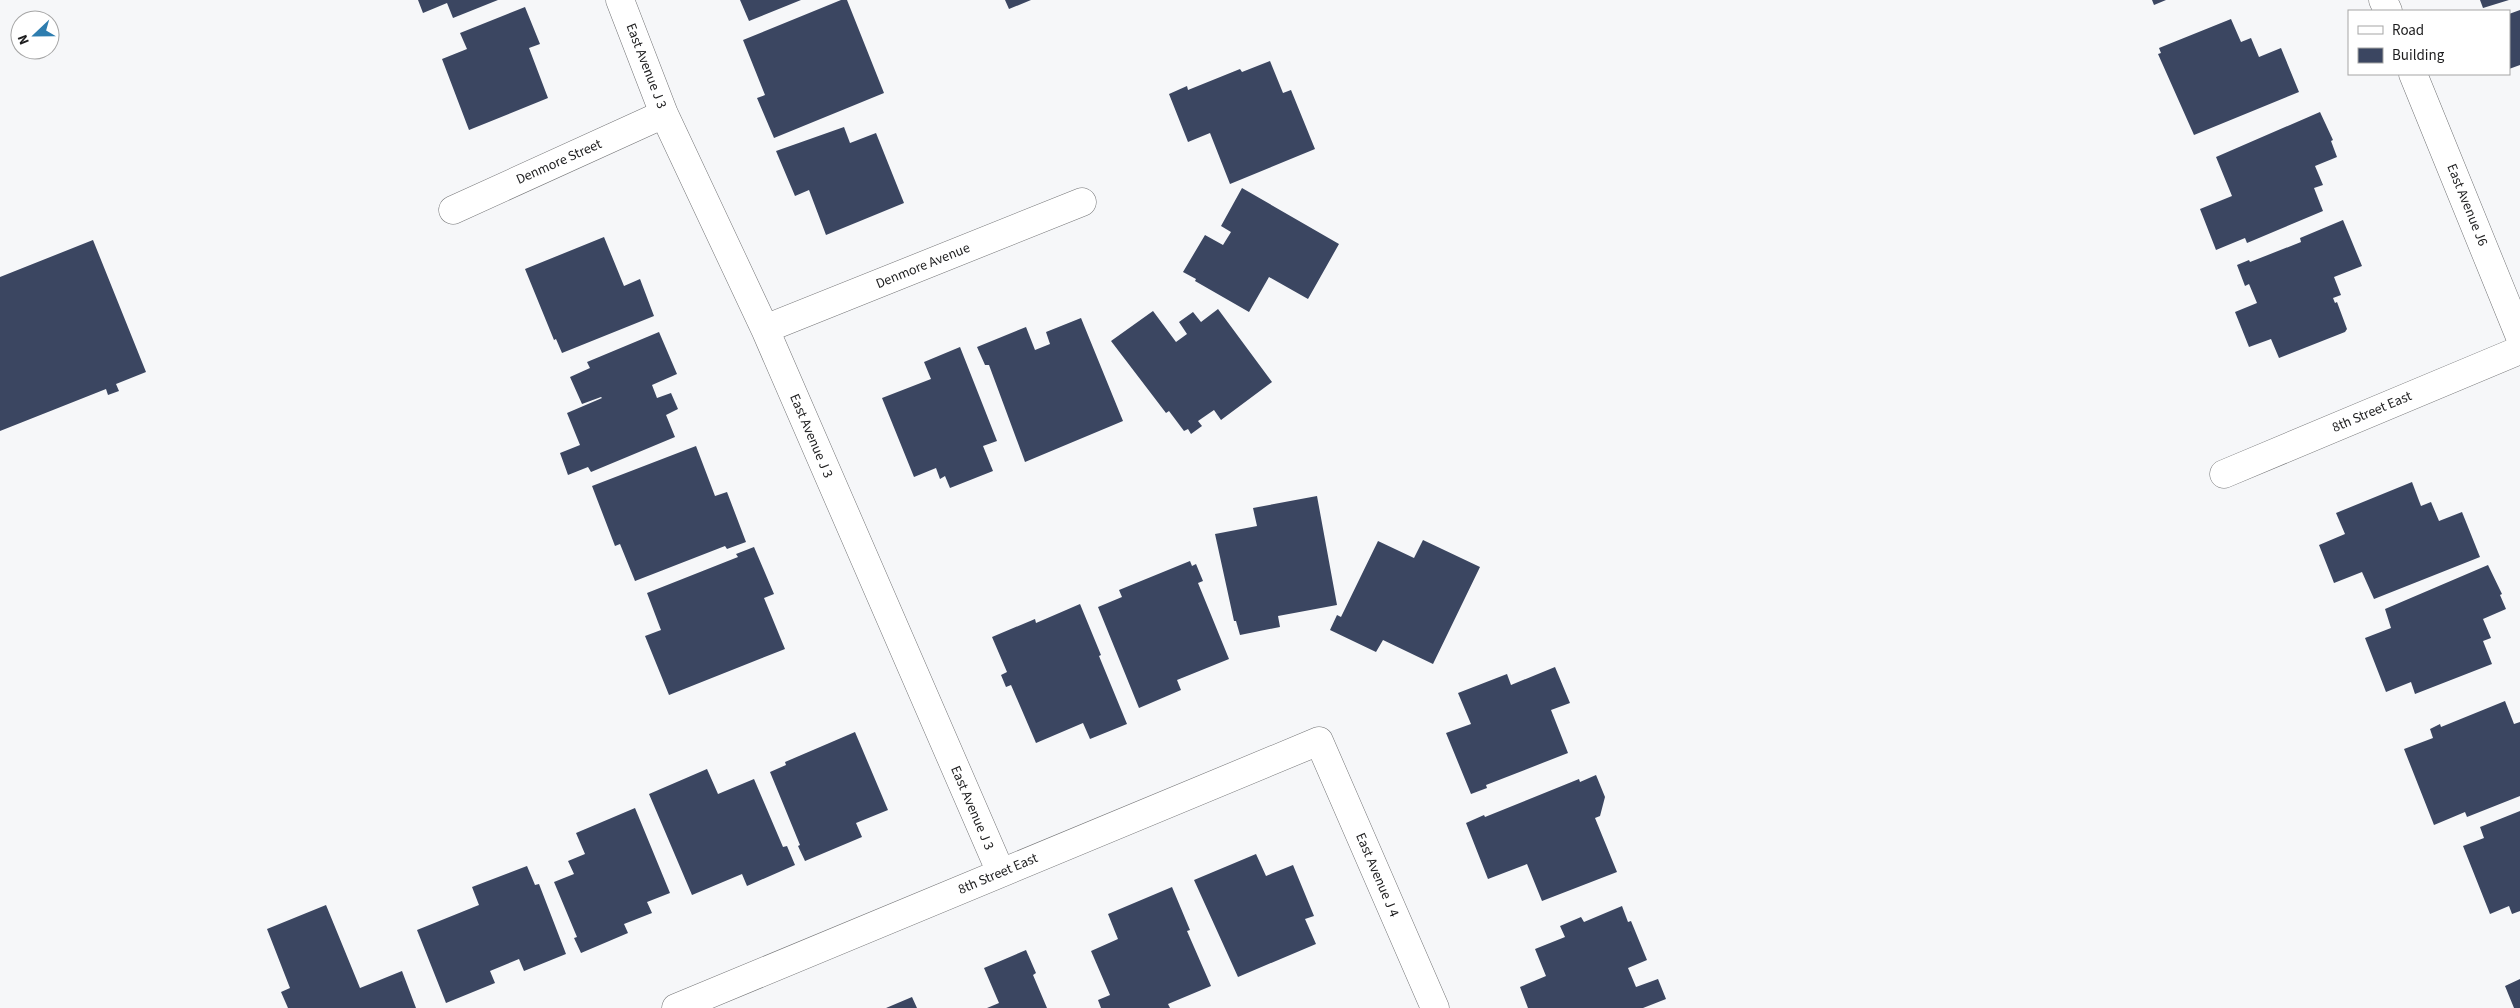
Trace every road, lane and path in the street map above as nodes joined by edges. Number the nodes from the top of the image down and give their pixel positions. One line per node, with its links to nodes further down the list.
1 (620, 0): 3 (street, East Avenue J 3)
2 (2413, 75): 7 (street, East Avenue J6)
3 (664, 114): 5 (street, Denmore Street); 6 (street, East Avenue J 3)
4 (1082, 202): 6 (street, Denmore Avenue)
5 (453, 210)
6 (764, 329): 11 (street, East Avenue J 3)
7 (2520, 337)
8 (2520, 350): 9 (street, 8th Street East)
9 (2224, 474)
10 (1319, 741): 11 (street, 8th Street East); 13 (street, East Avenue J 4)
11 (1000, 873): 12 (street, 8th Street East)
12 (676, 1008)
13 (1435, 1008)

